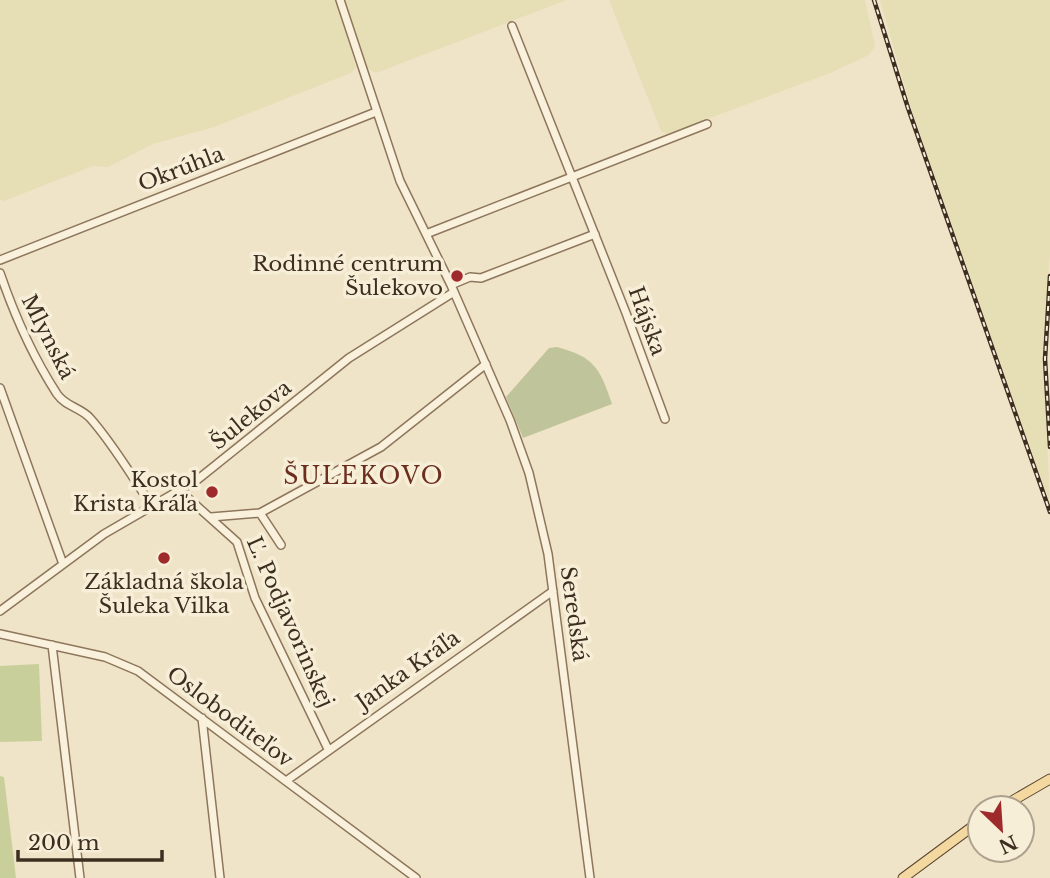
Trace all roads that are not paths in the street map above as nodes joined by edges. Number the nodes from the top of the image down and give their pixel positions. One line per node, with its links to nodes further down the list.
1 (340, 0): 3 (street, Seredská)
2 (512, 26): 5 (street, Hájska)
3 (376, 112): 6 (street, Seredská); 8 (street, Okrúhla)
4 (707, 124): 5 (street)
5 (572, 176): 6 (street); 7 (street, Hájska)
6 (426, 234): 10 (street, Seredská)
7 (596, 234): 10 (street); 13 (street, Hájska)
8 (0, 260)
9 (0, 272): 15 (street, Mlynská)
10 (453, 288): 11 (street, Seredská); 14 (street, Šulekova)
11 (486, 364): 16 (street); 20 (street, Seredská)
12 (0, 388): 19 (street)
13 (665, 419)
14 (179, 490): 15 (street, Šulekova); 17 (street, Ľ. Podjavorinskej)
15 (152, 506): 19 (street, Šulekova)
16 (260, 513): 17 (street, Ľ. Podjavorinskej); 18 (street, Ľ. Podjavorinskej)
17 (211, 517): 25 (street, Ľ. Podjavorinskej)
18 (281, 545)
19 (63, 564): 21 (street, Šulekova)
20 (553, 591): 25 (street, Janka Kráľa); 33 (street, Seredská)
21 (0, 611)
22 (0, 634): 23 (street, Osloboditeľov)
23 (51, 645): 24 (street, Osloboditeľov); 30 (street)
24 (202, 718): 27 (street, Osloboditeľov); 31 (street)
25 (328, 749): 27 (street, Janka Kráľa)
26 (1050, 779): 28 (main road)
27 (286, 781): 32 (street, Osloboditeľov)
28 (1024, 794)
29 (966, 832): 34 (main road)
30 (80, 878)
31 (220, 878)
32 (416, 878)
33 (590, 878)
34 (904, 878)

